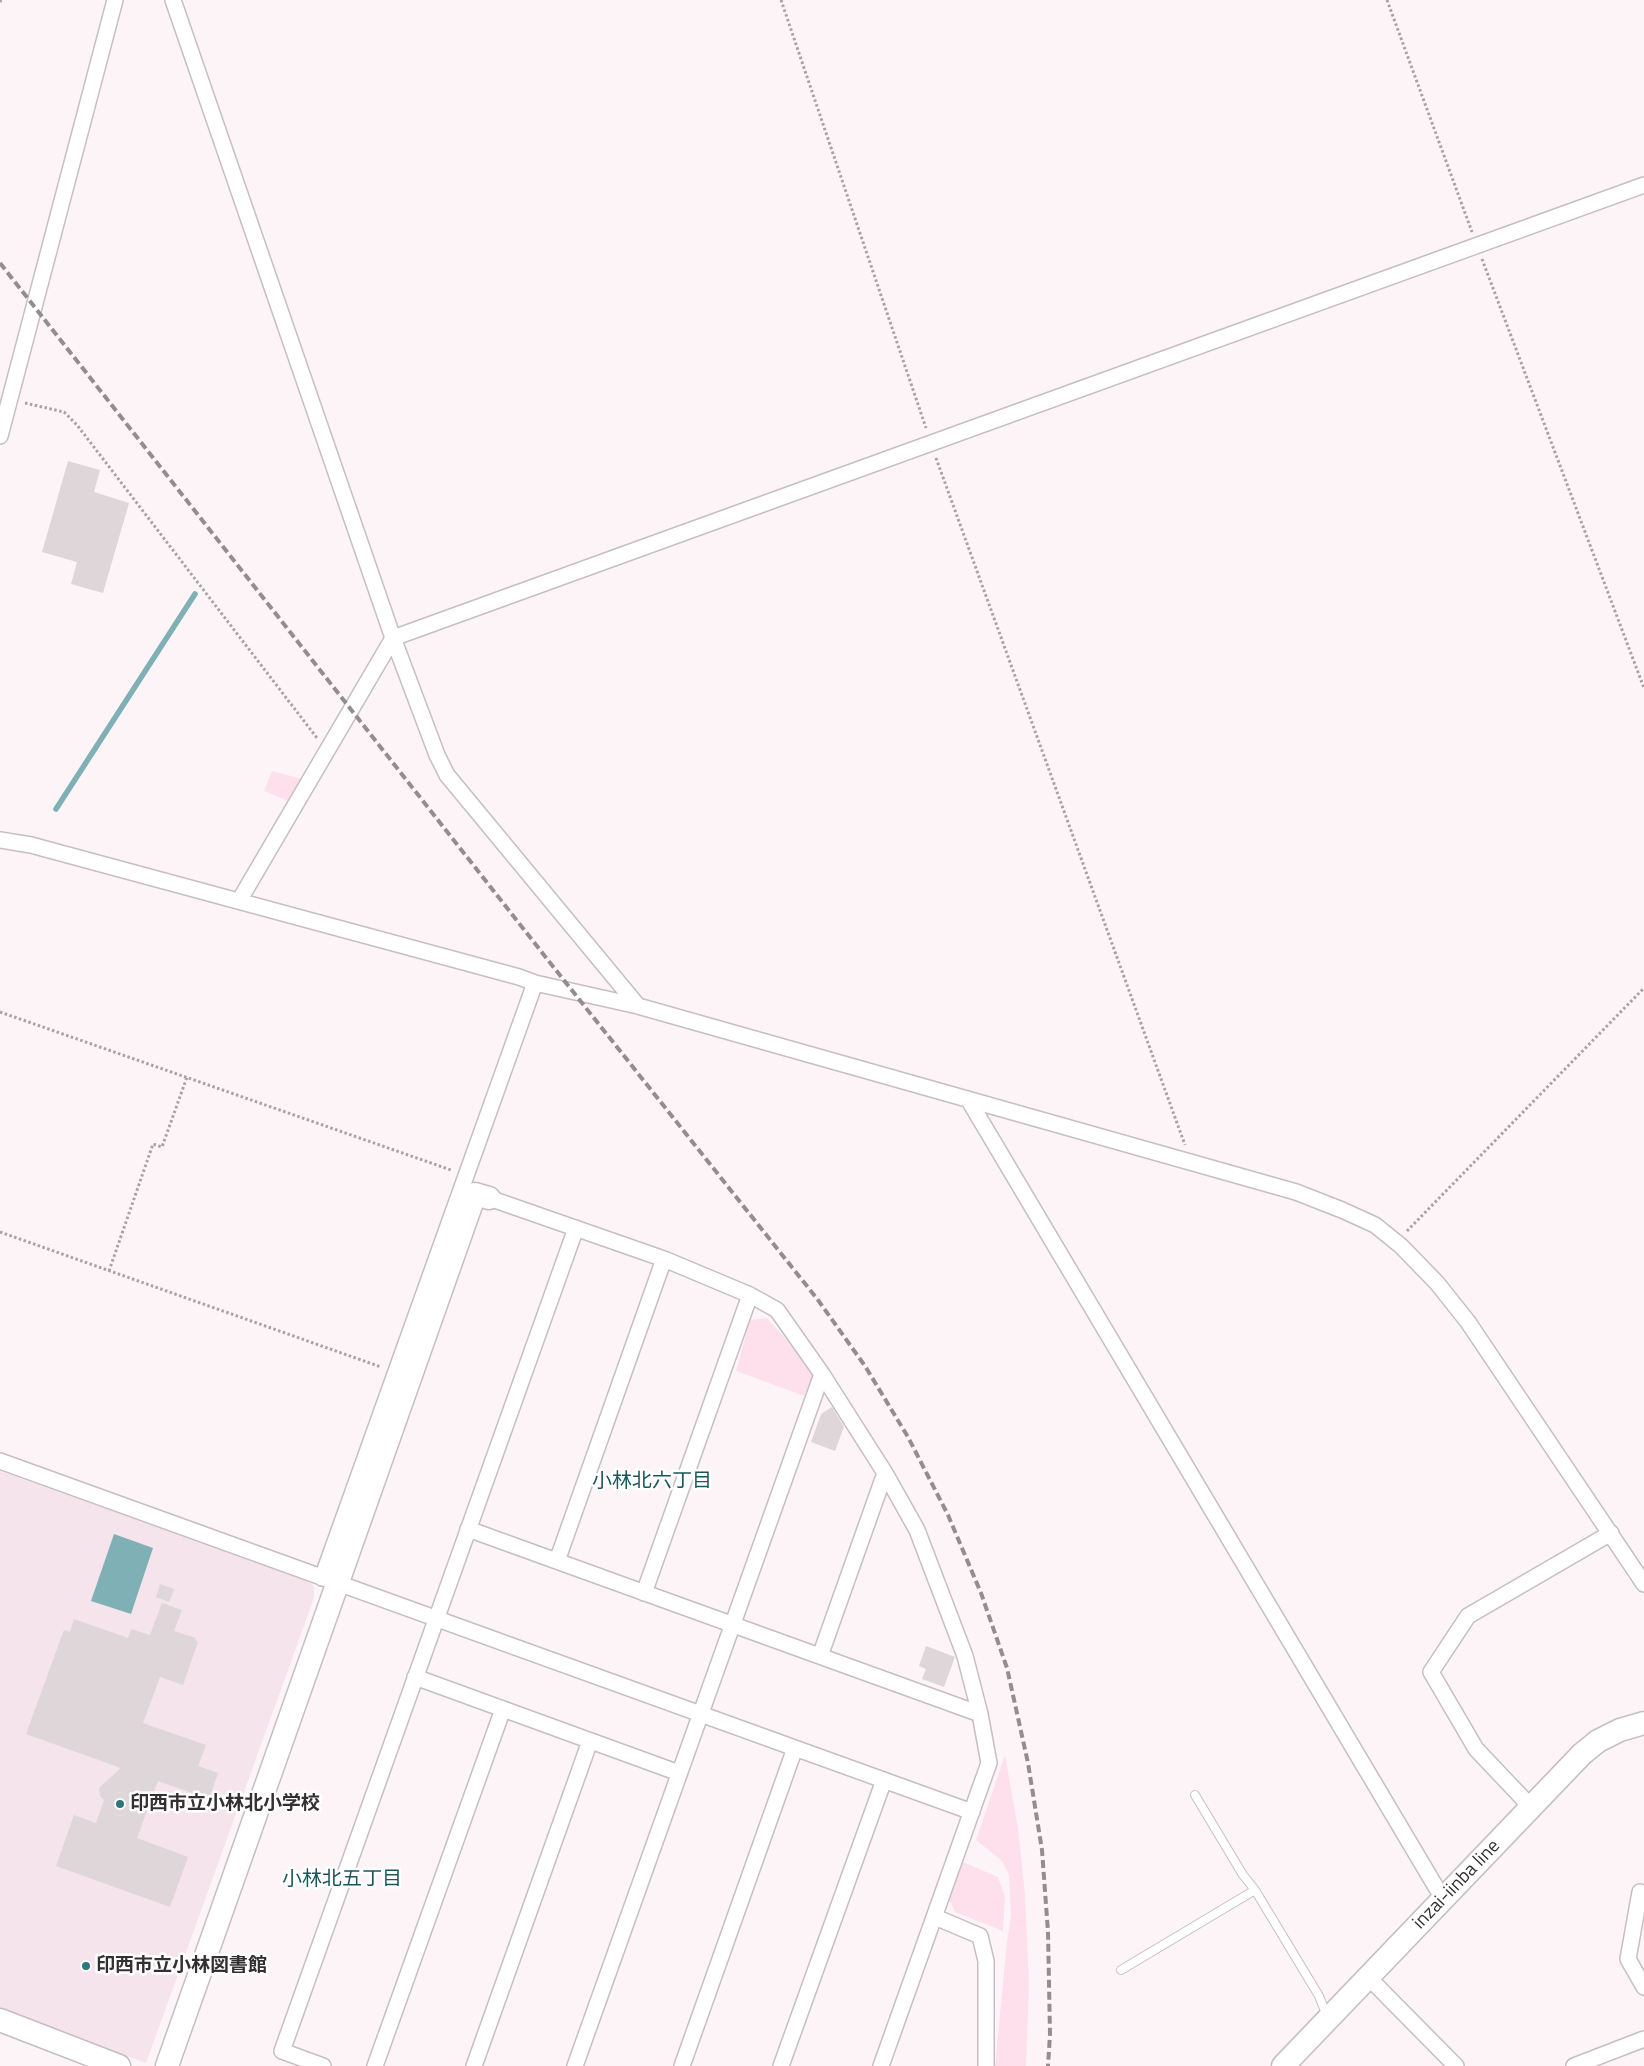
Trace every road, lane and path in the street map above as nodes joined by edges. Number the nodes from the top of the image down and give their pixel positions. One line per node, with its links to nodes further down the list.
1 (115, 0): 7 (street)
2 (173, 0): 10 (street)
3 (781, 0): 9 (path)
4 (1387, 0): 6 (path)
5 (1644, 185): 6 (street)
6 (1477, 245): 9 (street); 11 (path)
7 (9, 400): 8 (street); 12 (path)
8 (0, 436)
9 (931, 443): 10 (street); 21 (path)
10 (393, 638): 12 (street); 17 (street)
11 (1644, 688)
12 (327, 751): 14 (street)
13 (0, 840): 14 (street)
14 (239, 902): 15 (street)
15 (535, 983): 17 (street); 22 (street)
16 (1644, 988): 26 (path)
17 (638, 1006): 20 (street)
18 (0, 1012): 19 (path)
19 (187, 1077): 22 (path); 28 (path)
20 (968, 1099): 21 (street); 57 (street)
21 (1192, 1162): 26 (street)
22 (466, 1175): 30 (street)
23 (489, 1198): 24 (street); 37 (street)
24 (576, 1228): 27 (street); 34 (street)
25 (0, 1232): 28 (path)
26 (1396, 1242): 35 (street)
27 (664, 1259): 29 (street); 36 (street)
28 (109, 1271): 30 (path)
29 (750, 1295): 31 (street); 39 (street)
30 (396, 1372): 37 (street)
31 (822, 1374): 33 (street); 41 (street)
32 (0, 1461): 37 (street)
33 (885, 1473): 42 (street); 46 (street)
34 (468, 1529): 36 (street); 40 (street)
35 (1611, 1533): 38 (street); 53 (street)
36 (557, 1561): 39 (street)
37 (330, 1580): 40 (street); 66 (street)
38 (1644, 1584)
39 (644, 1593): 41 (street)
40 (436, 1619): 43 (street); 45 (street)
41 (732, 1624): 42 (street); 45 (street)
42 (820, 1656): 46 (street)
43 (415, 1677): 44 (street); 67 (street)
44 (503, 1709): 48 (street); 68 (street)
45 (700, 1714): 49 (street); 50 (street)
46 (980, 1714): 54 (street)
47 (1644, 1723): 53 (street, inzai-iinba line)
48 (590, 1741): 50 (street); 69 (street)
49 (795, 1748): 51 (street); 71 (street)
50 (680, 1773): 70 (street)
51 (884, 1780): 54 (street); 72 (street)
52 (1195, 1795): 55 (lane)
53 (1531, 1807): 57 (street, inzai-iinba line)
54 (972, 1812): 58 (street)
55 (1256, 1890): 59 (lane); 63 (lane)
56 (1640, 1892): 61 (street)
57 (1443, 1899): 60 (street, inzai-iinba line)
58 (935, 1916): 73 (street); 74 (street)
59 (1120, 1970)
60 (1368, 1977): 63 (street, inzai-iinba line); 76 (street)
61 (1644, 1987)
62 (0, 2020): 65 (street)
63 (1328, 2020): 75 (street, inzai-iinba line)
64 (1644, 2039): 77 (street)
65 (119, 2066)
66 (167, 2066)
67 (324, 2066)
68 (375, 2066)
69 (474, 2066)
70 (575, 2066)
71 (682, 2066)
72 (781, 2066)
73 (881, 2066)
74 (986, 2066)
75 (1283, 2066)
76 (1456, 2066)
77 (1574, 2066)

